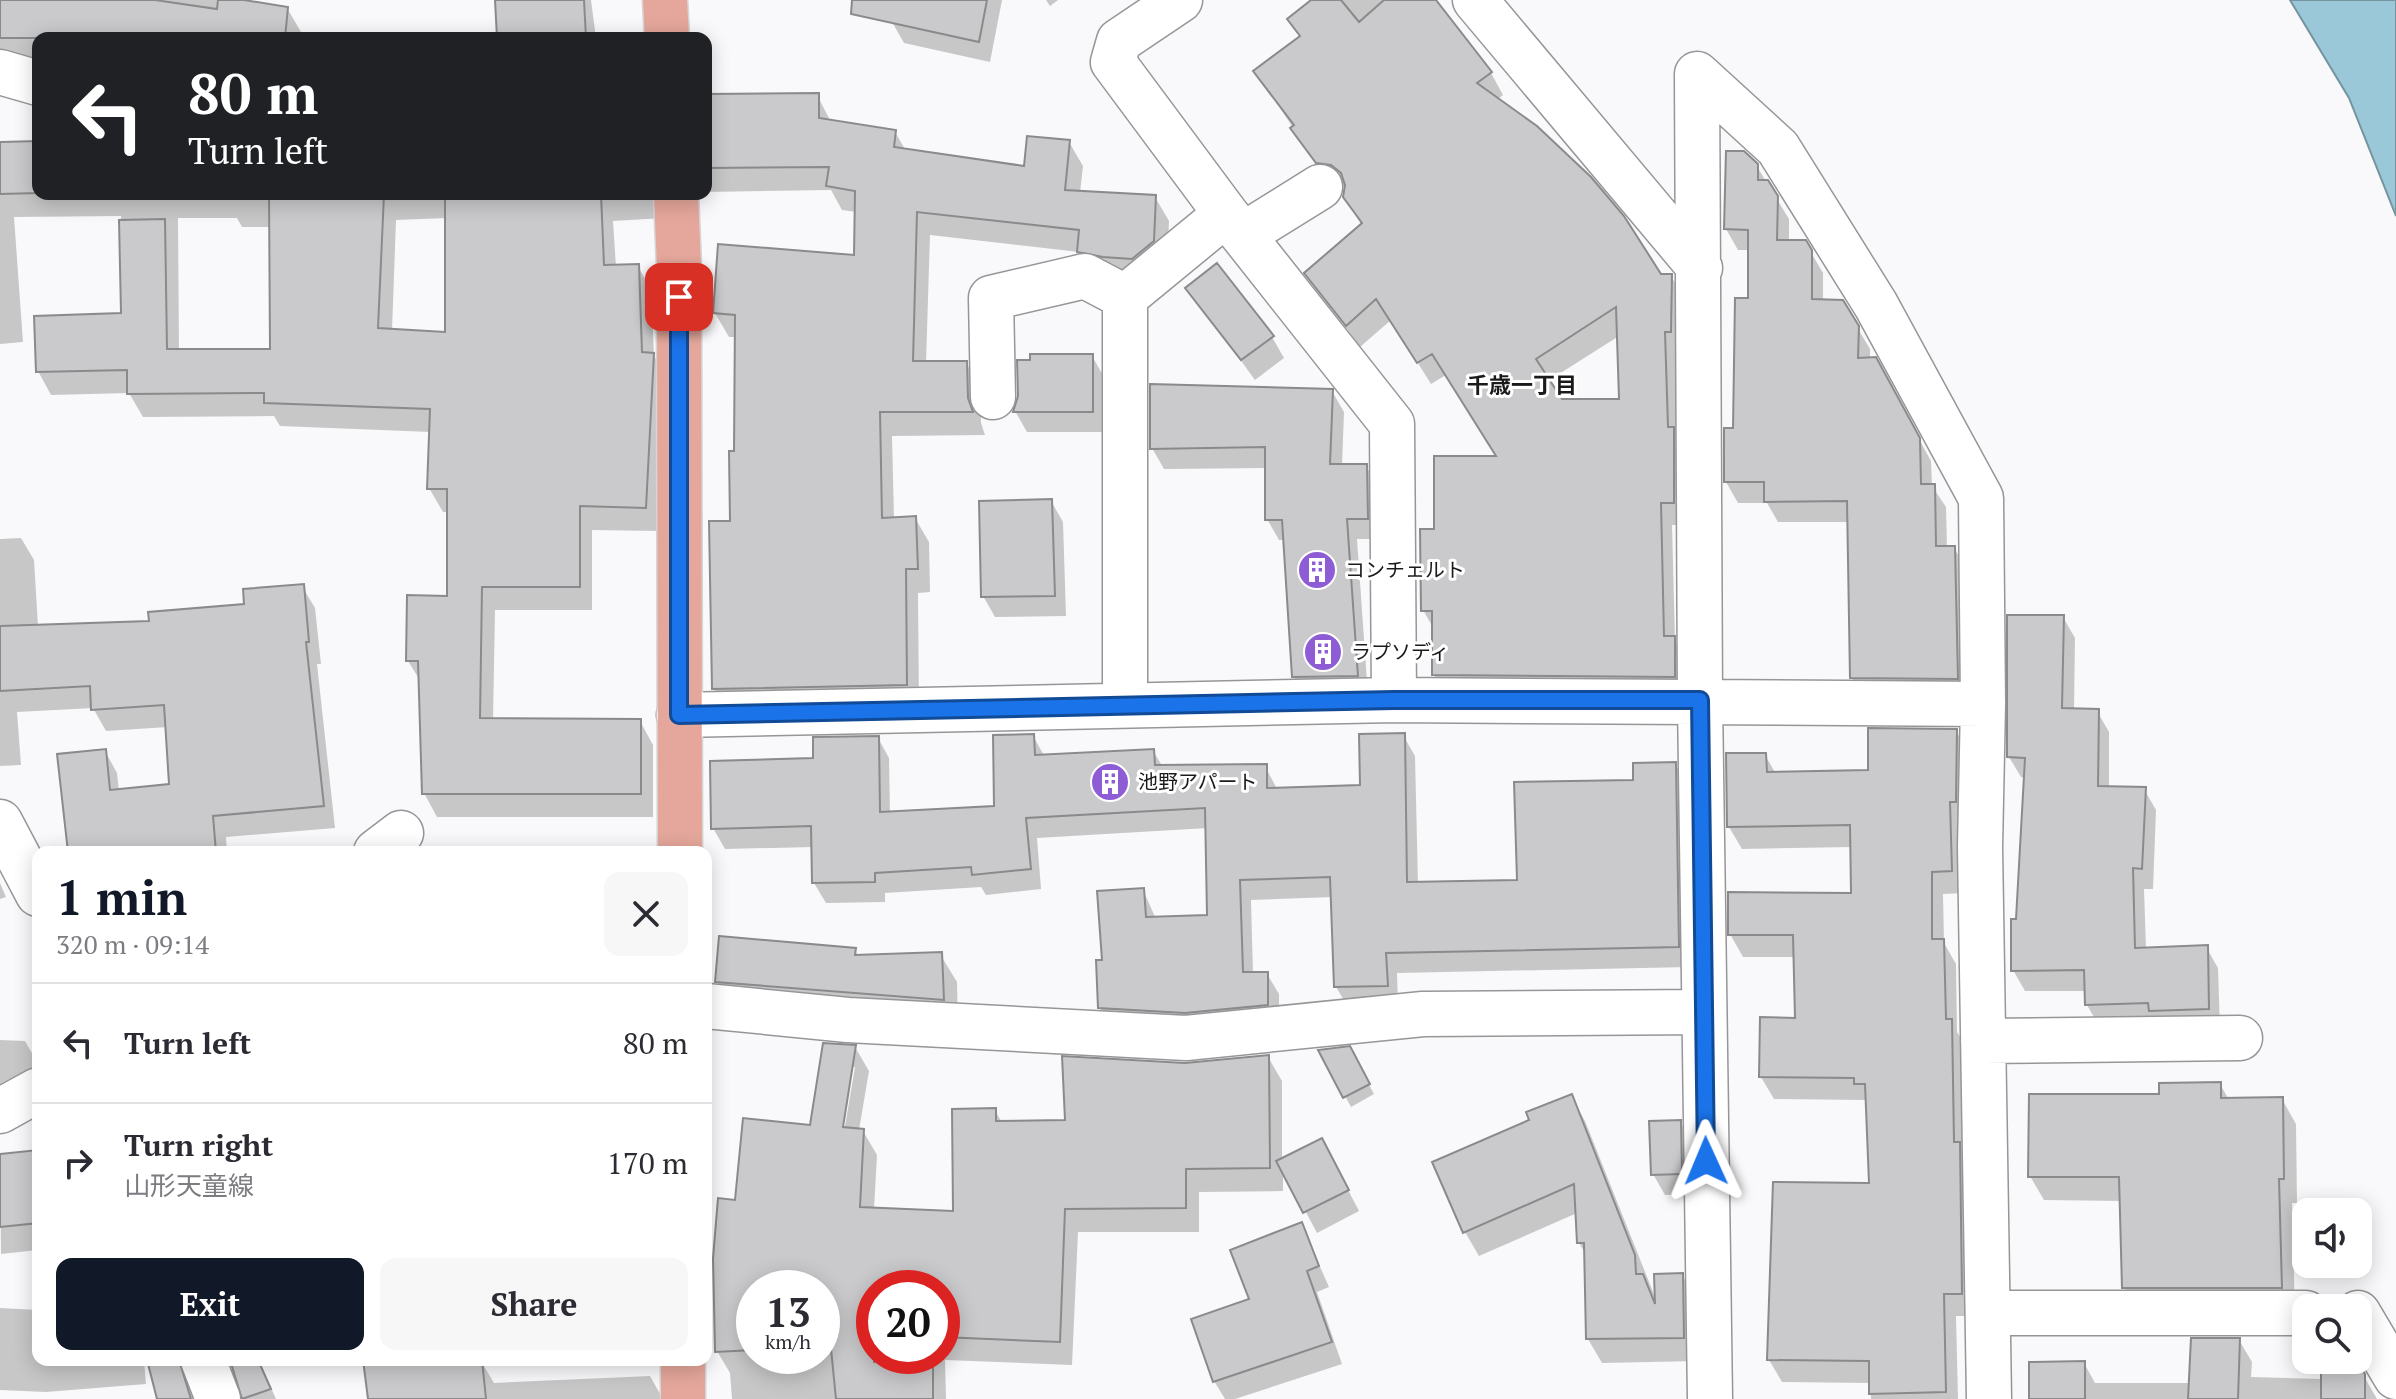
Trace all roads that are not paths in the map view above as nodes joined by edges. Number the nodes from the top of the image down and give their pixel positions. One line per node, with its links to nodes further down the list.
1 (665, 0): 4 (main road)
2 (1180, 0): 9 (lane)
3 (1475, 0): 10 (lane)
4 (667, 32)
5 (0, 72): 6 (lane)
6 (32, 81)
7 (1320, 187): 9 (lane)
8 (676, 200): 17 (main road)
9 (1234, 224): 11 (lane); 13 (lane)
10 (1700, 268): 14 (lane); 15 (lane)
11 (1125, 297): 12 (lane); 16 (lane)
12 (993, 397)
13 (1394, 700): 14 (lane); 16 (lane)
14 (1700, 700): 15 (lane); 22 (lane)
15 (1983, 704): 24 (lane)
16 (1125, 705): 17 (lane)
17 (679, 715): 19 (main road)
18 (0, 822): 20 (lane)
19 (680, 846)
20 (32, 883)
21 (712, 1007): 22 (lane)
22 (1704, 1012): 35 (lane)
23 (2240, 1038): 24 (lane)
24 (1983, 1041): 27 (lane)
25 (32, 1093): 26 (lane)
26 (0, 1111)
27 (1988, 1313): 28 (lane); 36 (lane)
28 (2292, 1313)
29 (2372, 1337): 32 (lane)
30 (205, 1366): 33 (lane)
31 (683, 1366): 34 (main road)
32 (2396, 1377)
33 (218, 1399)
34 (683, 1399)
35 (1710, 1399)
36 (1989, 1399)

